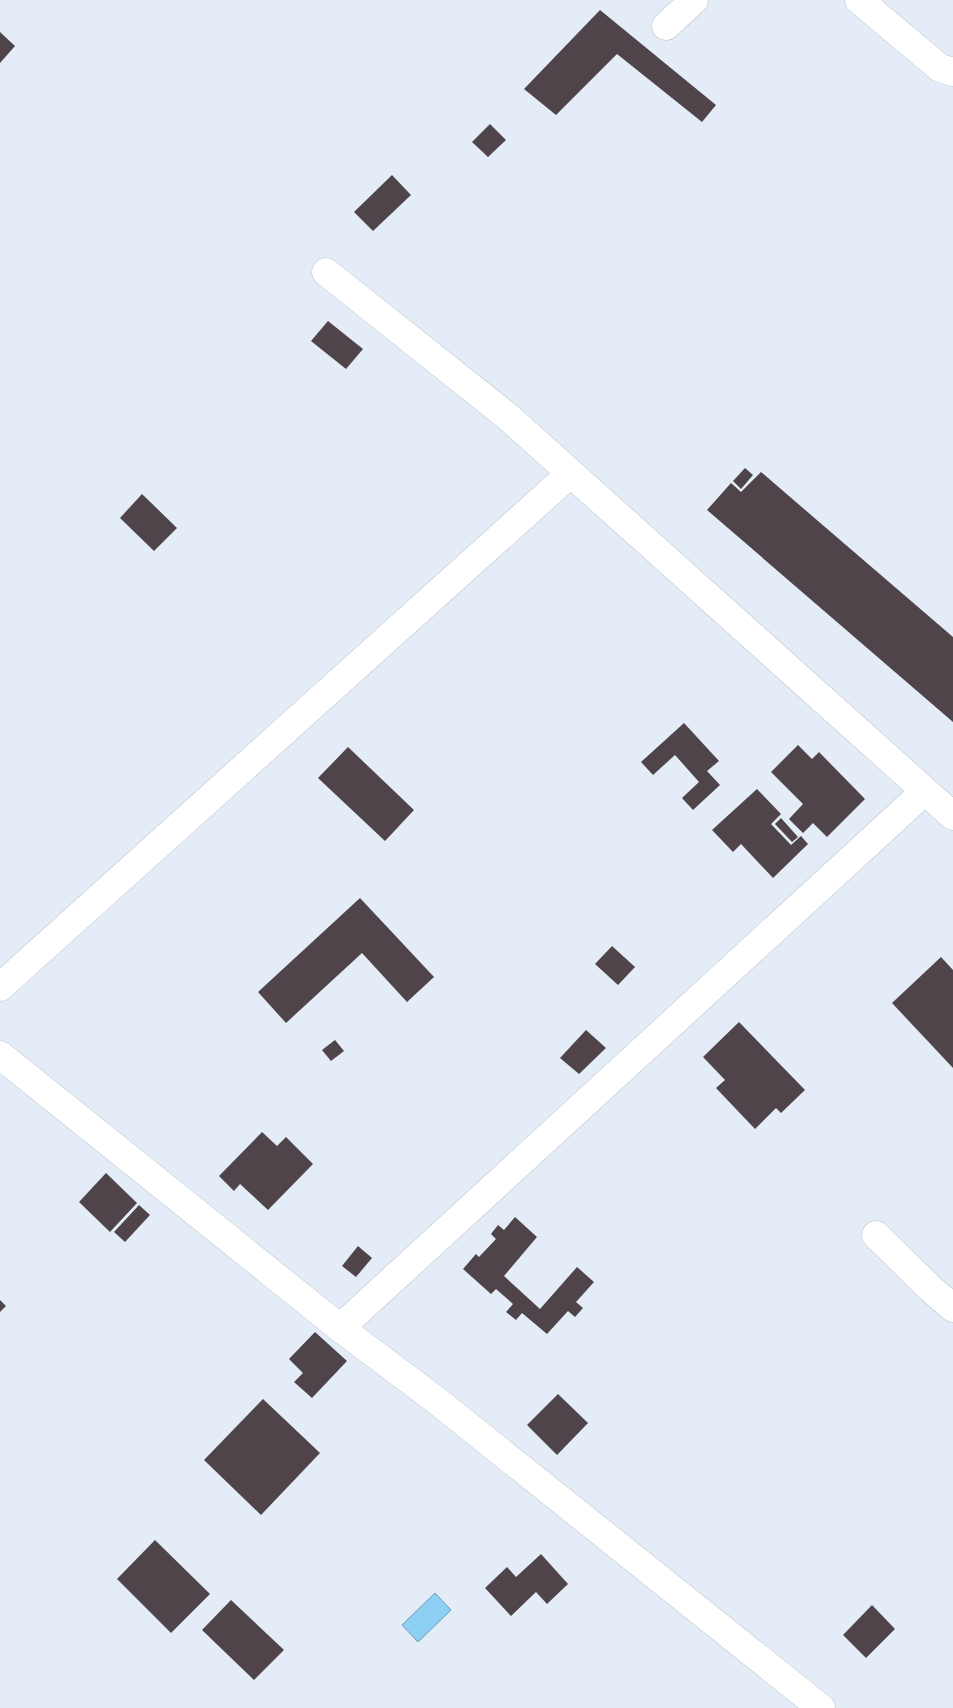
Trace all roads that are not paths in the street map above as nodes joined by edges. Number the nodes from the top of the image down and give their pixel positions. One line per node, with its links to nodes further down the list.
1 (694, 0): 3 (street)
2 (859, 0): 4 (street)
3 (666, 26)
4 (953, 72)
5 (326, 272): 6 (street)
6 (570, 474): 7 (street); 9 (street)
7 (924, 792): 8 (street); 13 (street)
8 (953, 816)
9 (0, 987)
10 (0, 1055): 13 (street)
11 (876, 1235): 12 (street)
12 (953, 1308)
13 (340, 1328): 14 (street)
14 (821, 1708)

